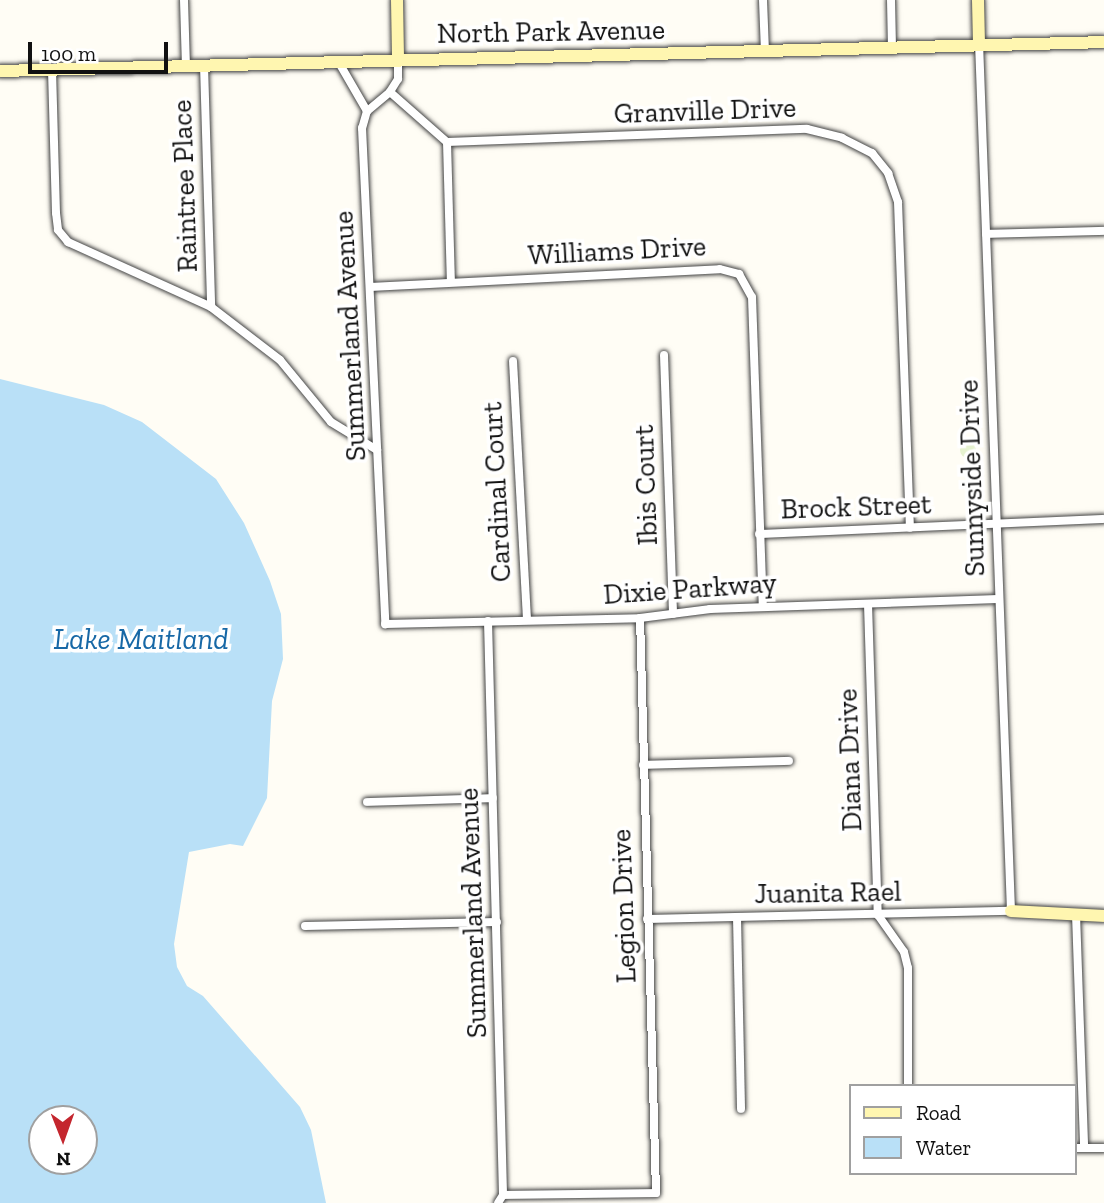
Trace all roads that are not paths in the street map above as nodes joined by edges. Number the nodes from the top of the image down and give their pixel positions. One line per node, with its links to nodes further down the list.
1 (184, 0): 12 (street, Raintree Place)
2 (397, 0): 10 (street)
3 (763, 0): 9 (street)
4 (891, 0): 8 (street)
5 (978, 0): 7 (street)
6 (1104, 42): 7 (street, North Park Avenue)
7 (979, 44): 8 (street, North Park Avenue); 20 (street, Sunnyside Drive)
8 (892, 47): 9 (street, North Park Avenue)
9 (765, 51): 10 (street, North Park Avenue)
10 (398, 60): 11 (street, North Park Avenue); 16 (street)
11 (338, 61): 13 (street, North Park Avenue); 17 (street)
12 (186, 65): 13 (street, North Park Avenue); 14 (street, North Park Avenue)
13 (204, 65): 23 (street, Raintree Place)
14 (52, 70): 15 (street, North Park Avenue); 23 (street)
15 (0, 71)
16 (390, 92): 17 (street); 18 (street)
17 (367, 111): 22 (street, Summerland Avenue)
18 (447, 142): 21 (street); 29 (street, Granville Drive)
19 (1104, 230): 20 (street)
20 (986, 234): 28 (street, Sunnyside Drive)
21 (451, 282): 22 (street, Williams Drive); 30 (street, Williams Drive)
22 (370, 287): 26 (street, Summerland Avenue)
23 (211, 307): 26 (street)
24 (664, 355): 34 (street, Ibis Court)
25 (513, 361): 36 (street, Cardinal Court)
26 (377, 450): 38 (street, Summerland Avenue)
27 (1104, 519): 28 (street, Brock Street)
28 (996, 524): 29 (street, Brock Street); 31 (street, Sunnyside Drive)
29 (910, 528): 30 (street, Brock Street)
30 (759, 534): 33 (street, Williams Drive)
31 (998, 599): 32 (street, Dixie Parkway); 43 (street, Sunnyside Drive)
32 (868, 604): 33 (street, Dixie Parkway); 45 (street, Diana Drive)
33 (763, 606): 34 (street, Dixie Parkway)
34 (673, 614): 35 (street, Dixie Parkway)
35 (640, 618): 36 (street, Dixie Parkway); 40 (street, Legion Drive)
36 (527, 620): 37 (street, Dixie Parkway)
37 (488, 621): 38 (street, Dixie Parkway); 41 (street, Summerland Avenue)
38 (386, 624)
39 (789, 761): 40 (street)
40 (643, 765): 48 (street, Legion Drive)
41 (493, 798): 42 (street); 49 (street, Summerland Avenue)
42 (367, 802)
43 (1011, 911): 44 (street); 45 (street, Juanita Rael)
44 (1076, 914): 46 (street); 54 (street)
45 (878, 915): 47 (street, Juanita Rael); 51 (street)
46 (1104, 916)
47 (737, 917): 48 (street, Juanita Rael); 52 (street)
48 (647, 919): 56 (street, Legion Drive)
49 (497, 922): 50 (street); 56 (street, Summerland Avenue)
50 (304, 926)
51 (908, 1084)
52 (741, 1109)
53 (1076, 1148): 54 (street)
54 (1084, 1148): 55 (street)
55 (1104, 1148)
56 (501, 1199)

